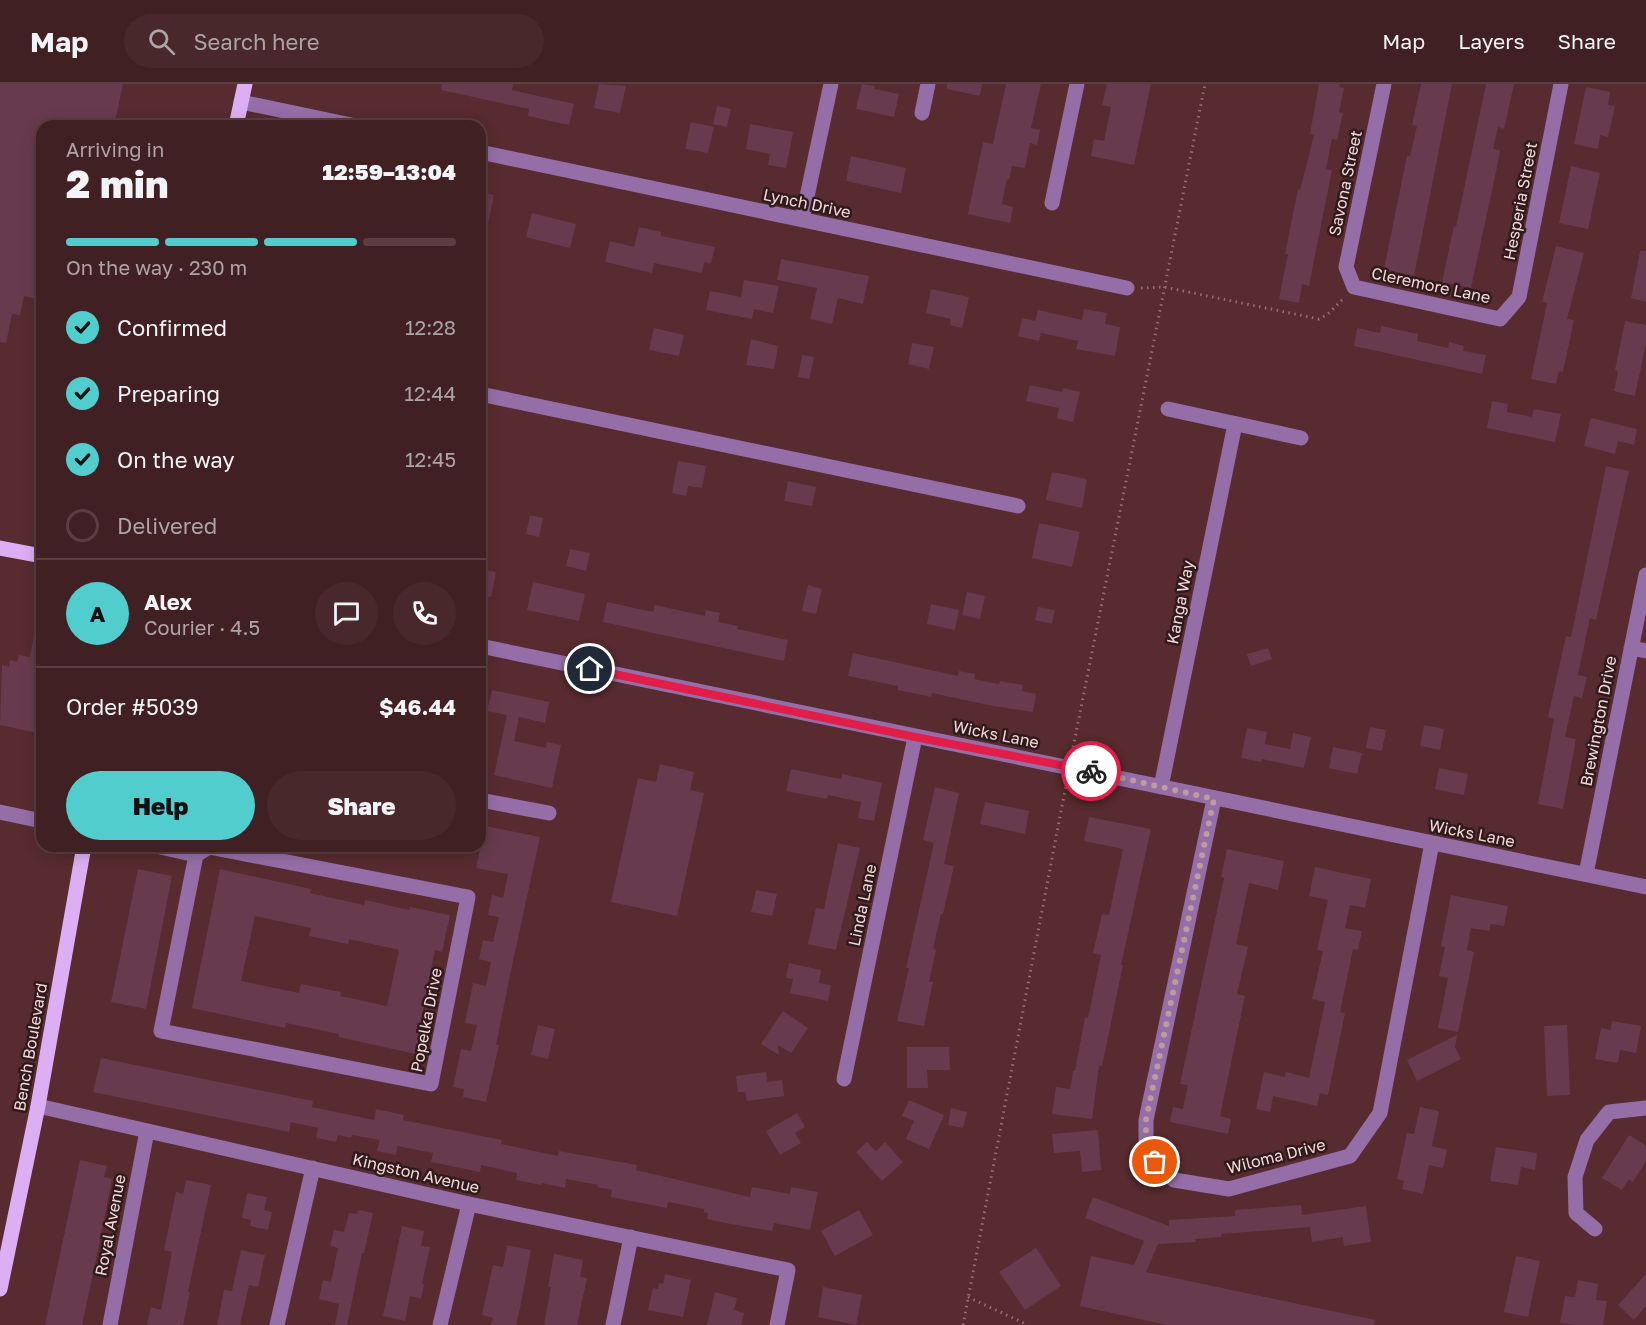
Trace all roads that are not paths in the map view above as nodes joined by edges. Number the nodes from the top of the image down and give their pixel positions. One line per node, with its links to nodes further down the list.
1 (245, 84): 7 (main road)
2 (831, 84): 13 (street)
3 (928, 84): 8 (street)
4 (1077, 84): 12 (street)
5 (1384, 84): 14 (street, Savona Street)
6 (1561, 84): 16 (street, Hesperia Street)
7 (242, 102): 9 (main road); 10 (street)
8 (922, 113)
9 (238, 120)
10 (328, 120)
11 (486, 153): 13 (street, Lynch Drive)
12 (1052, 203)
13 (802, 220): 15 (street, Lynch Drive)
14 (1354, 287): 16 (street, Cleremore Lane)
15 (1127, 288)
16 (1500, 319)
17 (486, 395): 21 (street)
18 (1168, 409): 19 (street)
19 (1235, 424): 20 (street); 28 (street, Kanga Way)
20 (1301, 438)
21 (1018, 506)
22 (0, 548): 23 (main road)
23 (36, 555)
24 (1646, 575): 26 (street, Brewington Drive)
25 (486, 647): 27 (street, Wicks Lane)
26 (1639, 649): 40 (street, Brewington Drive)
27 (915, 737): 28 (street, Wicks Lane); 42 (street, Linda Lane)
28 (1161, 787): 29 (street, Wicks Lane)
29 (1214, 799): 34 (street, Wicks Lane); 34 (street, Wiloma Drive)
30 (486, 801): 32 (street)
31 (0, 812): 33 (street)
32 (549, 813)
33 (36, 820)
34 (1432, 843): 40 (street, Wicks Lane)
35 (83, 852): 43 (main road, Bench Boulevard)
36 (183, 852): 39 (street, Popelka Drive)
37 (201, 852): 39 (street, Popelka Drive)
38 (274, 853): 39 (street, Popelka Drive)
39 (196, 855)
40 (1586, 874): 41 (street, Wicks Lane)
41 (1646, 887)
42 (844, 1079)
43 (38, 1106): 45 (street, Kingston Avenue); 50 (main road, Bench Boulevard)
44 (1646, 1108): 48 (street)
45 (147, 1131): 46 (street, Kingston Avenue); 51 (street, Royal Avenue)
46 (313, 1168): 47 (street, Kingston Avenue); 52 (street)
47 (469, 1204): 49 (street, Kingston Avenue); 53 (street)
48 (1595, 1229)
49 (631, 1237): 54 (street); 55 (street, Kingston Avenue)
50 (0, 1289)
51 (110, 1325)
52 (278, 1325)
53 (440, 1325)
54 (613, 1325)
55 (777, 1325)

